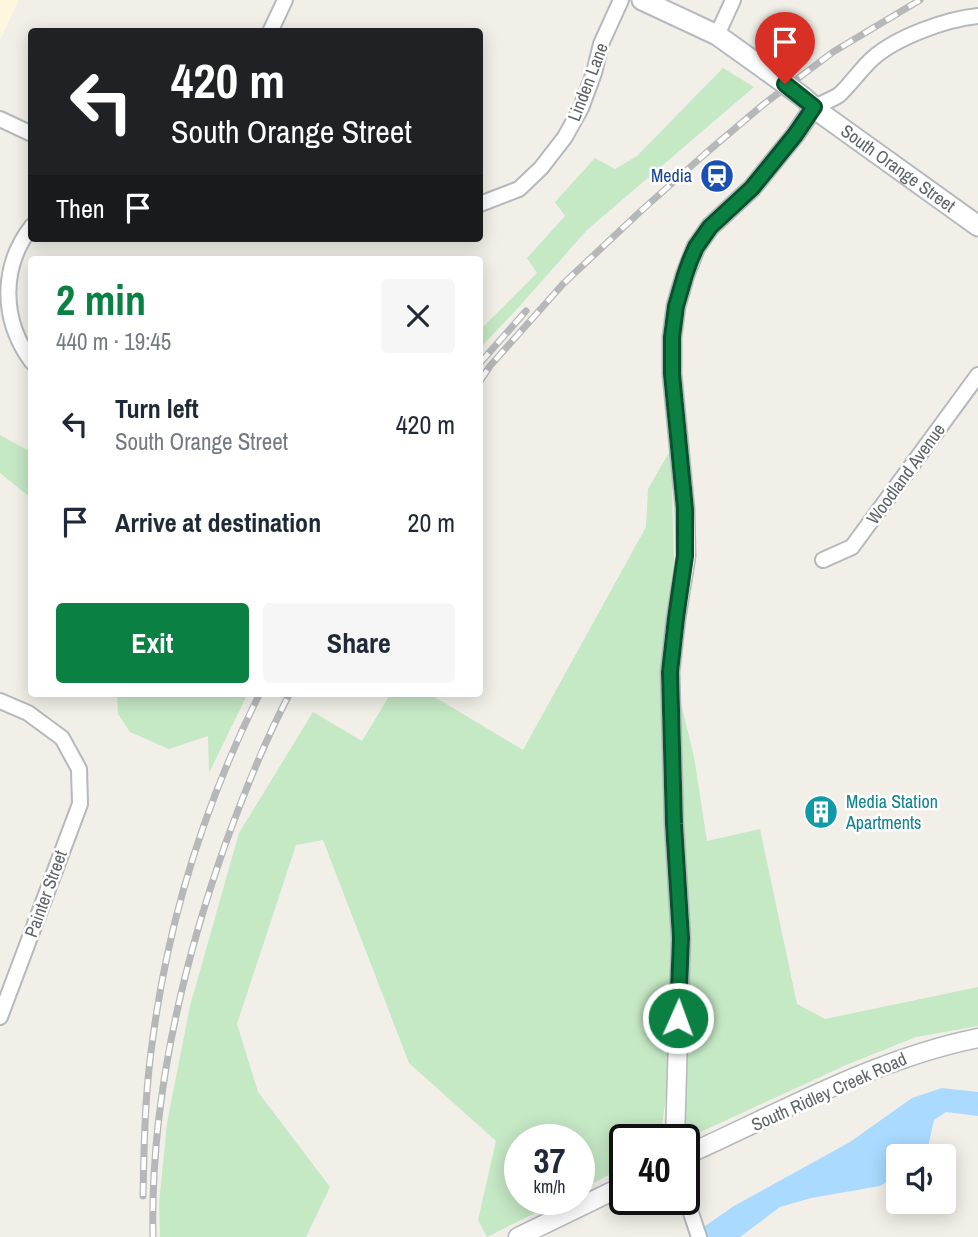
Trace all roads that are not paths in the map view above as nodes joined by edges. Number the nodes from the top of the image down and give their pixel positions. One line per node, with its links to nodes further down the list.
1 (285, 0): 6 (street)
2 (621, 0): 11 (street, Linden Lane)
3 (642, 0): 7 (main road, South Orange Street)
4 (733, 0): 7 (street)
5 (978, 16): 8 (street)
6 (272, 28)
7 (717, 35): 8 (main road, South Orange Street, bridge)
8 (809, 102): 12 (main road, South Orange Street); 20 (street)
9 (0, 119): 10 (street)
10 (28, 132)
11 (483, 203)
12 (978, 226)
13 (28, 231): 14 (street)
14 (28, 357)
15 (978, 375): 16 (street, Woodland Avenue)
16 (823, 560)
17 (0, 701): 18 (street, Painter Street)
18 (0, 1017)
19 (978, 1038): 21 (street, South Ridley Creek Road)
20 (675, 1124)
21 (700, 1149)
22 (609, 1193): 24 (street)
23 (692, 1215): 25 (street)
24 (518, 1237)
25 (699, 1237)

